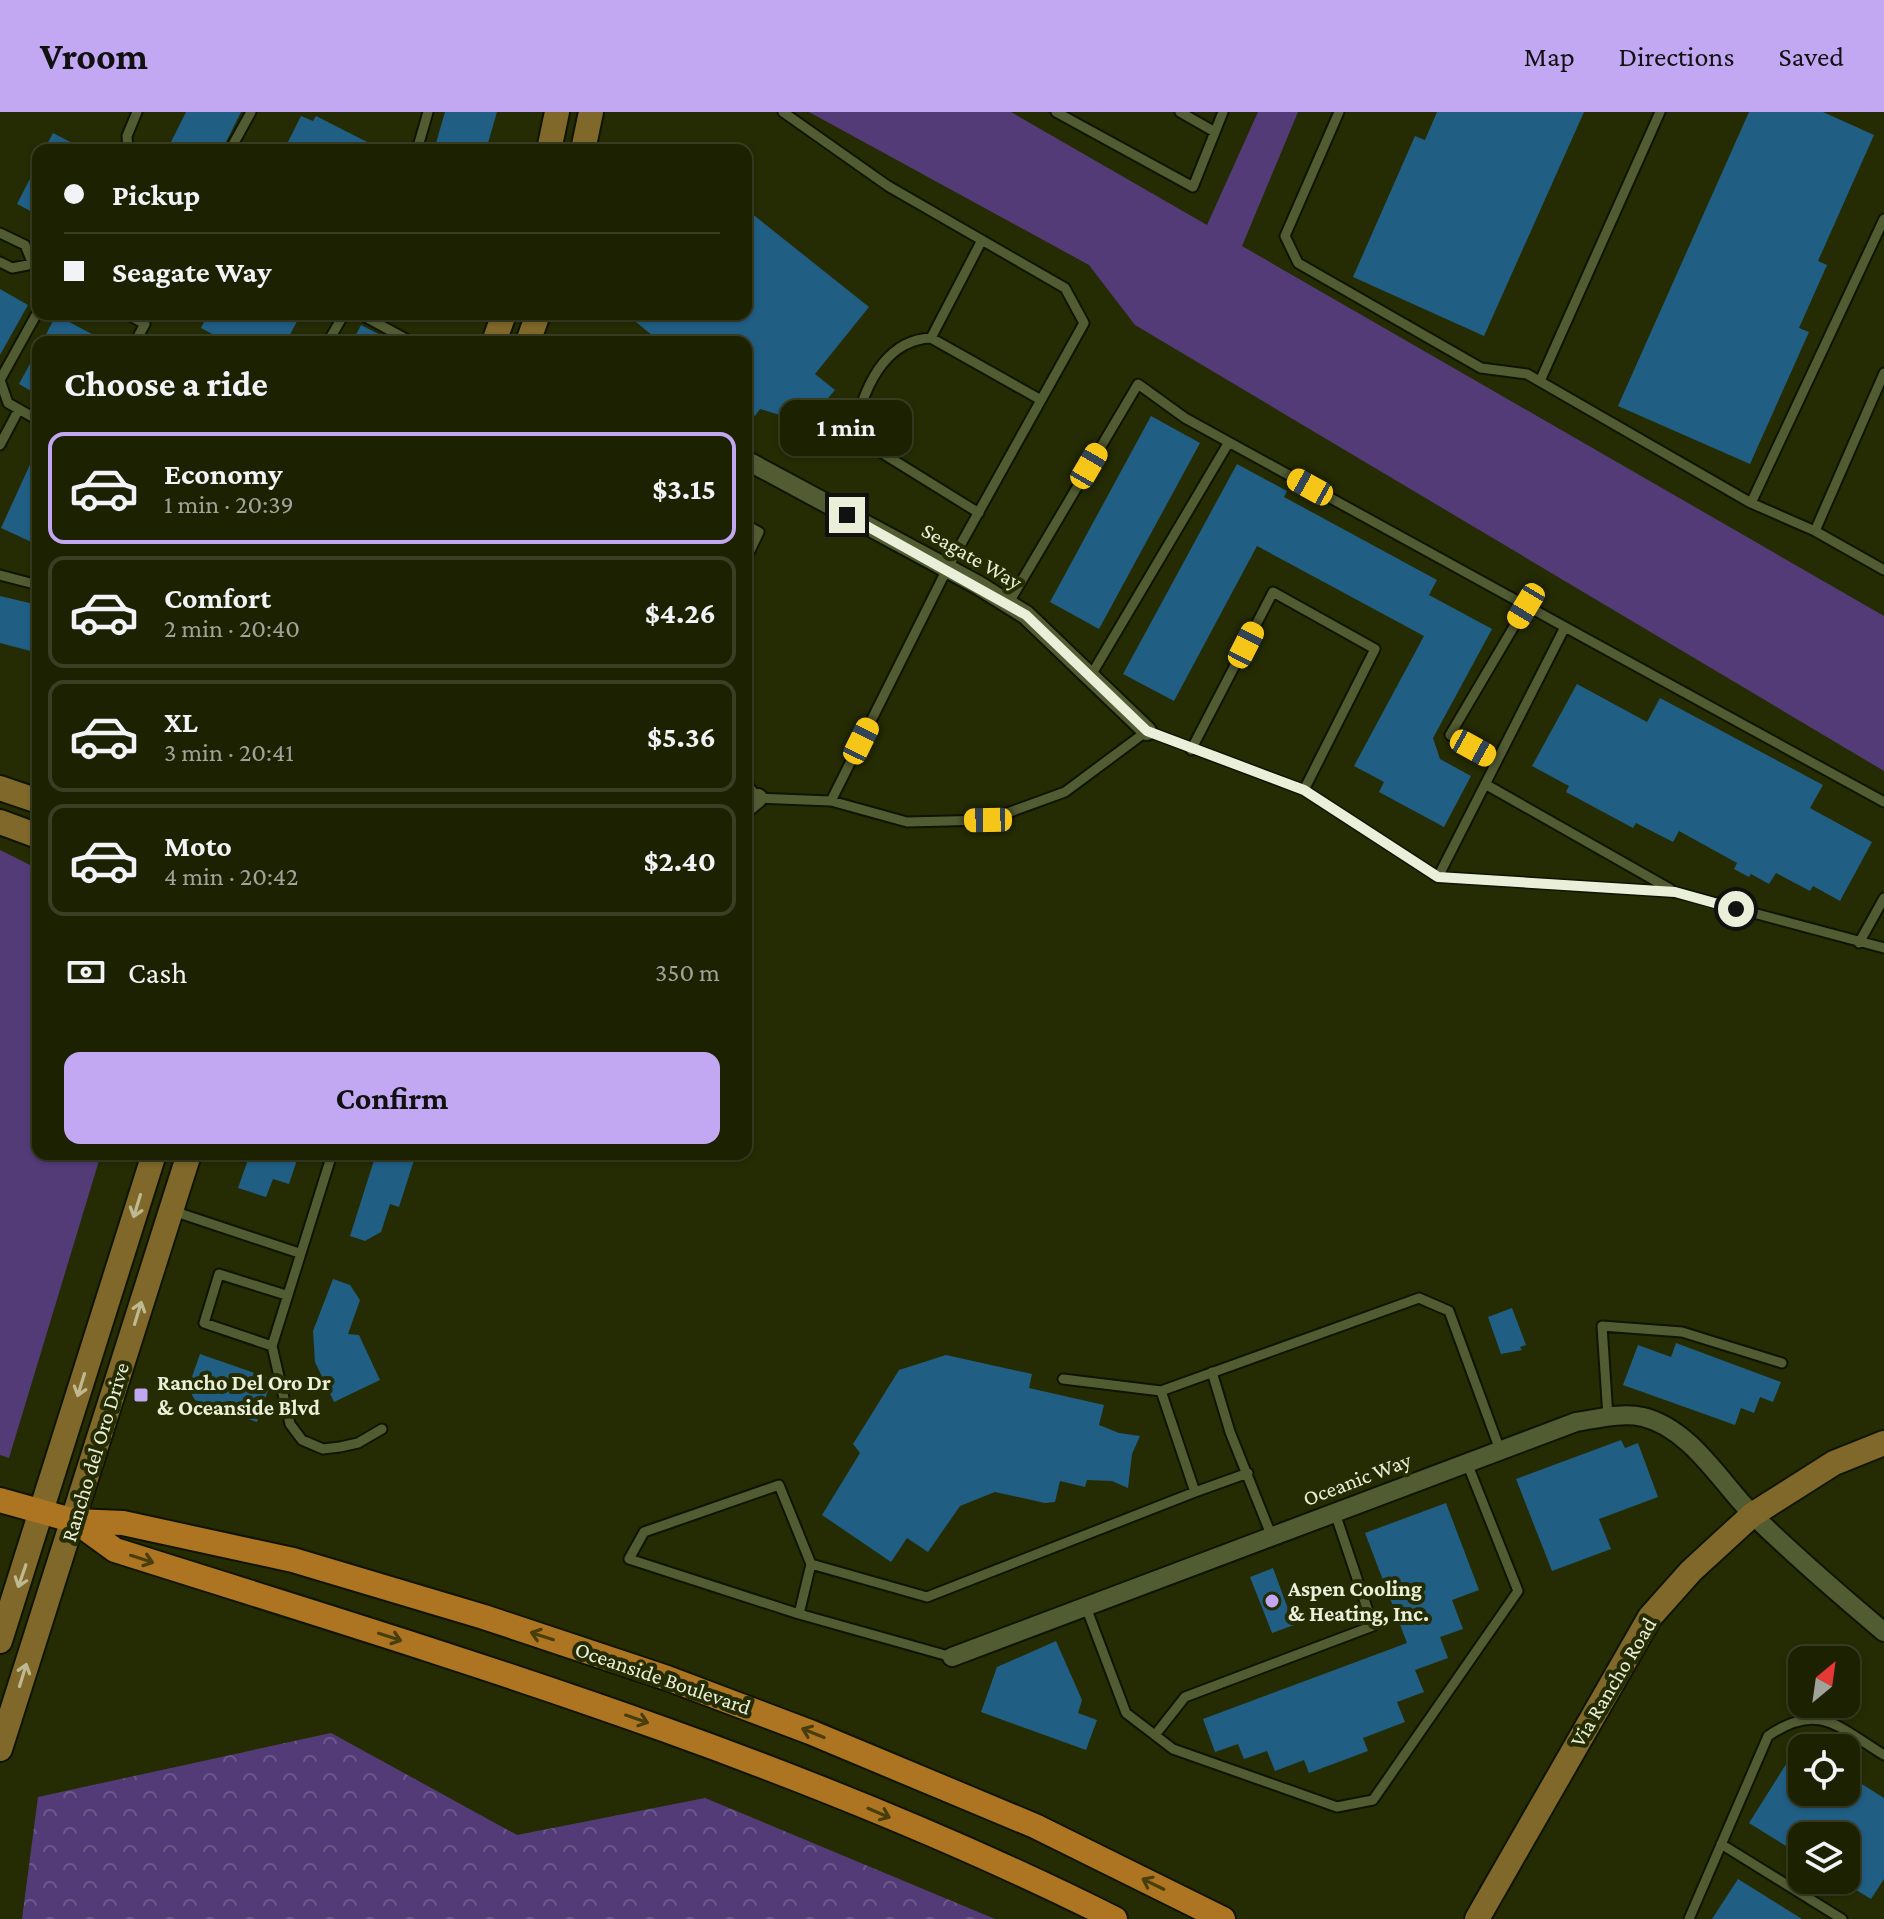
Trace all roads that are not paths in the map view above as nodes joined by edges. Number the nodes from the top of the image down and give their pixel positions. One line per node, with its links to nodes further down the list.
1 (137, 112): 13 (lane)
2 (251, 112): 14 (lane)
3 (428, 112): 15 (lane)
4 (557, 112): 16 (main road)
5 (591, 112): 17 (main road)
6 (783, 112): 20 (lane)
7 (1056, 112): 12 (lane)
8 (1180, 112): 12 (lane)
9 (1223, 112): 12 (lane)
10 (1339, 112): 33 (lane)
11 (1660, 112): 33 (lane)
12 (1215, 132)
13 (126, 144)
14 (233, 144)
15 (419, 144)
16 (550, 144)
17 (584, 144)
18 (1884, 219): 40 (lane)
19 (0, 233): 21 (lane)
20 (982, 240): 31 (lane); 34 (lane)
21 (32, 259)
22 (0, 262): 23 (lane)
23 (32, 265)
24 (33, 320): 35 (lane)
25 (138, 320): 28 (lane)
26 (147, 320): 28 (lane)
27 (371, 320): 30 (lane)
28 (145, 324): 29 (lane)
29 (138, 336)
30 (400, 336)
31 (931, 338): 34 (lane); 41 (lane)
32 (1884, 373): 43 (lane)
33 (1540, 381): 40 (lane)
34 (1041, 400): 41 (lane)
35 (19, 409): 36 (lane); 38 (lane)
36 (32, 417)
37 (1229, 442): 49 (lane); 50 (lane); 52 (lane)
38 (0, 445)
39 (752, 463): 45 (street, Seagate Way)
40 (1751, 503): 43 (lane)
41 (979, 513): 45 (lane)
42 (752, 528): 44 (lane)
43 (1815, 531): 46 (lane)
44 (752, 547)
45 (947, 569): 49 (street, Seagate Way); 60 (lane)
46 (1884, 570)
47 (0, 575): 48 (lane)
48 (32, 583)
49 (1008, 604): 52 (street, Seagate Way)
50 (1526, 606): 51 (lane); 55 (lane)
51 (1565, 627): 55 (lane); 61 (lane)
52 (1090, 677): 53 (street, Seagate Way)
53 (1147, 731): 54 (lane); 60 (lane)
54 (1191, 750): 58 (lane); 58 (lane)
55 (1497, 761): 56 (lane)
56 (1485, 784): 65 (lane); 66 (lane)
57 (0, 788): 59 (main road)
58 (1304, 790): 65 (lane)
59 (32, 799)
60 (831, 801): 62 (lane)
61 (1884, 802)
62 (752, 803)
63 (0, 822): 64 (main road)
64 (32, 834)
65 (1438, 877): 66 (lane)
66 (1675, 892): 68 (lane)
67 (1884, 898): 68 (lane)
68 (1859, 943): 69 (lane)
69 (1884, 948)
70 (152, 1160): 89 (main road, Rancho del Oro Drive, one-way to 89)
71 (187, 1160): 73 (main road, Rancho del Oro Drive)
72 (330, 1160): 74 (lane)
73 (170, 1210): 74 (lane); 92 (main road, Rancho del Oro Drive, one-way to 73)
74 (299, 1253): 75 (lane)
75 (286, 1295): 76 (lane); 76 (lane)
76 (272, 1346): 82 (lane)
77 (1782, 1363): 81 (lane)
78 (1212, 1372): 80 (lane); 84 (lane); 86 (lane)
79 (1063, 1379): 80 (lane)
80 (1161, 1391): 87 (lane)
81 (1608, 1417): 84 (street, Oceanic Way); 91 (street, Oceanic Way)
82 (382, 1429)
83 (1884, 1443): 91 (main road, Via Rancho Road)
84 (1500, 1450): 85 (street, Oceanic Way)
85 (1467, 1463): 90 (street, Oceanic Way); 100 (lane)
86 (1248, 1473): 87 (lane); 93 (lane)
87 (1195, 1492): 94 (lane)
88 (0, 1500): 89 (main road, Oceanside Boulevard)
89 (44, 1512): 92 (main road, Oceanside Boulevard); 98 (main road, Rancho del Oro Drive, one-way to 98)
90 (1335, 1513): 93 (street, Oceanic Way); 100 (lane)
91 (1752, 1515): 97 (street, Oceanic Way); 106 (main road, Via Rancho Road)
92 (75, 1521): 101 (main road, Rancho del Oro Drive, one-way to 92); 104 (main road, Oceanside Boulevard, one-way to 104); 105 (main road, Oceanside Boulevard, one-way to 92)
93 (1272, 1537): 95 (street, Oceanic Way)
94 (811, 1564): 96 (lane); 96 (lane)
95 (1086, 1607): 99 (street, Oceanic Way); 100 (lane)
96 (799, 1614): 99 (lane)
97 (1884, 1632)
98 (0, 1641)
99 (952, 1657)
100 (1155, 1735)
101 (0, 1749)
102 (1884, 1755): 103 (lane)
103 (1721, 1844): 107 (lane); 108 (lane)
104 (1115, 1919)
105 (1223, 1919)
106 (1477, 1919)
107 (1689, 1919)
108 (1842, 1919)

